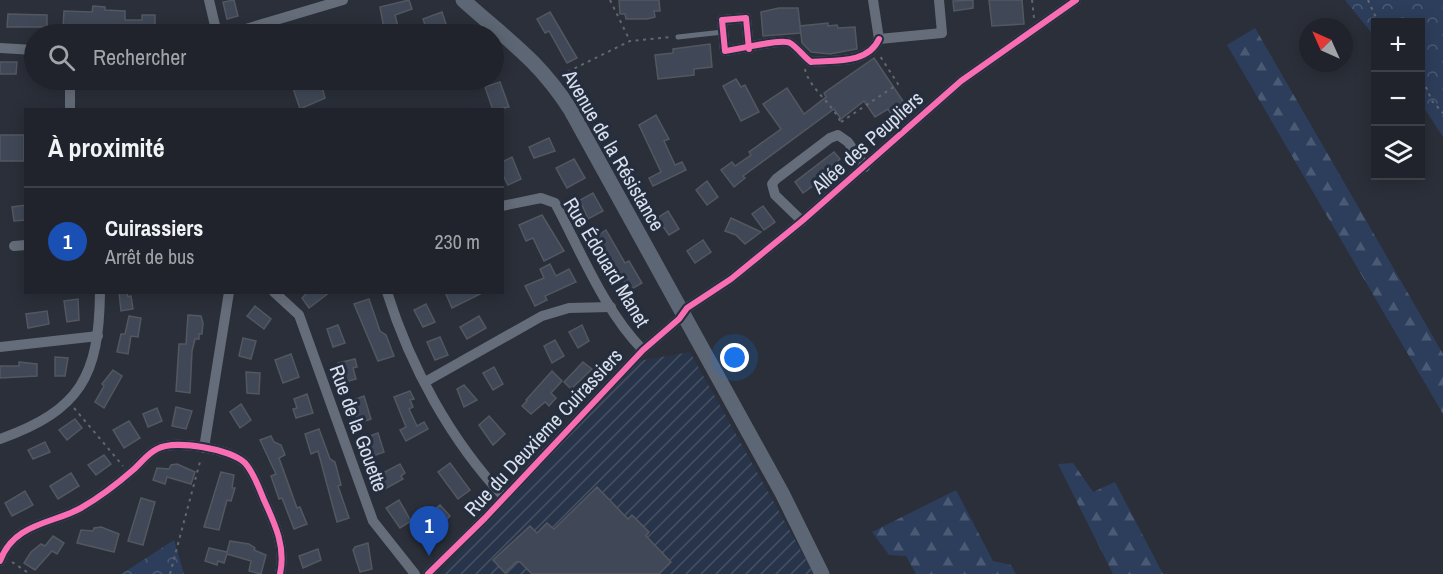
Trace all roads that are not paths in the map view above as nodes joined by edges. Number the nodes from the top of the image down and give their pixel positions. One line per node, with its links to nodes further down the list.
1 (209, 0): 7 (street)
2 (343, 0): 8 (street)
3 (463, 0): 9 (main road, Avenue de la Résistance)
4 (873, 0): 13 (street)
5 (939, 0): 13 (street)
6 (1076, 0): 19 (street, Allée des Peupliers)
7 (215, 24)
8 (263, 24)
9 (492, 24)
10 (723, 32): 12 (lane); 16 (street); 16 (street)
11 (504, 34): 27 (main road, Avenue de la Résistance)
12 (678, 37)
13 (877, 44): 16 (street)
14 (0, 48): 15 (street)
15 (24, 49)
16 (749, 49)
17 (70, 90): 18 (street)
18 (70, 108)
19 (865, 167): 21 (street, Allée des Peupliers); 21 (street)
20 (504, 206): 26 (street, Rue Édouard Manet)
21 (802, 221): 27 (street, Allée des Peupliers)
22 (100, 294): 28 (street)
23 (229, 294): 33 (street)
24 (276, 294): 37 (street, Rue de la Gouette)
25 (388, 294): 31 (street)
26 (611, 307): 30 (street, Rue Édouard Manet); 31 (street)
27 (682, 314): 30 (street, Rue du Deuxieme Cuirassiers); 39 (main road, Avenue de la Résistance)
28 (98, 336): 29 (street); 32 (street)
29 (0, 347)
30 (643, 350): 34 (street, Rue du Deuxieme Cuirassiers)
31 (425, 382): 34 (street)
32 (0, 439)
33 (204, 448): 35 (street); 36 (street)
34 (504, 497): 38 (street, Rue du Deuxieme Cuirassiers)
35 (1, 558)
36 (280, 574)
37 (416, 574)
38 (428, 574)
39 (822, 574)

